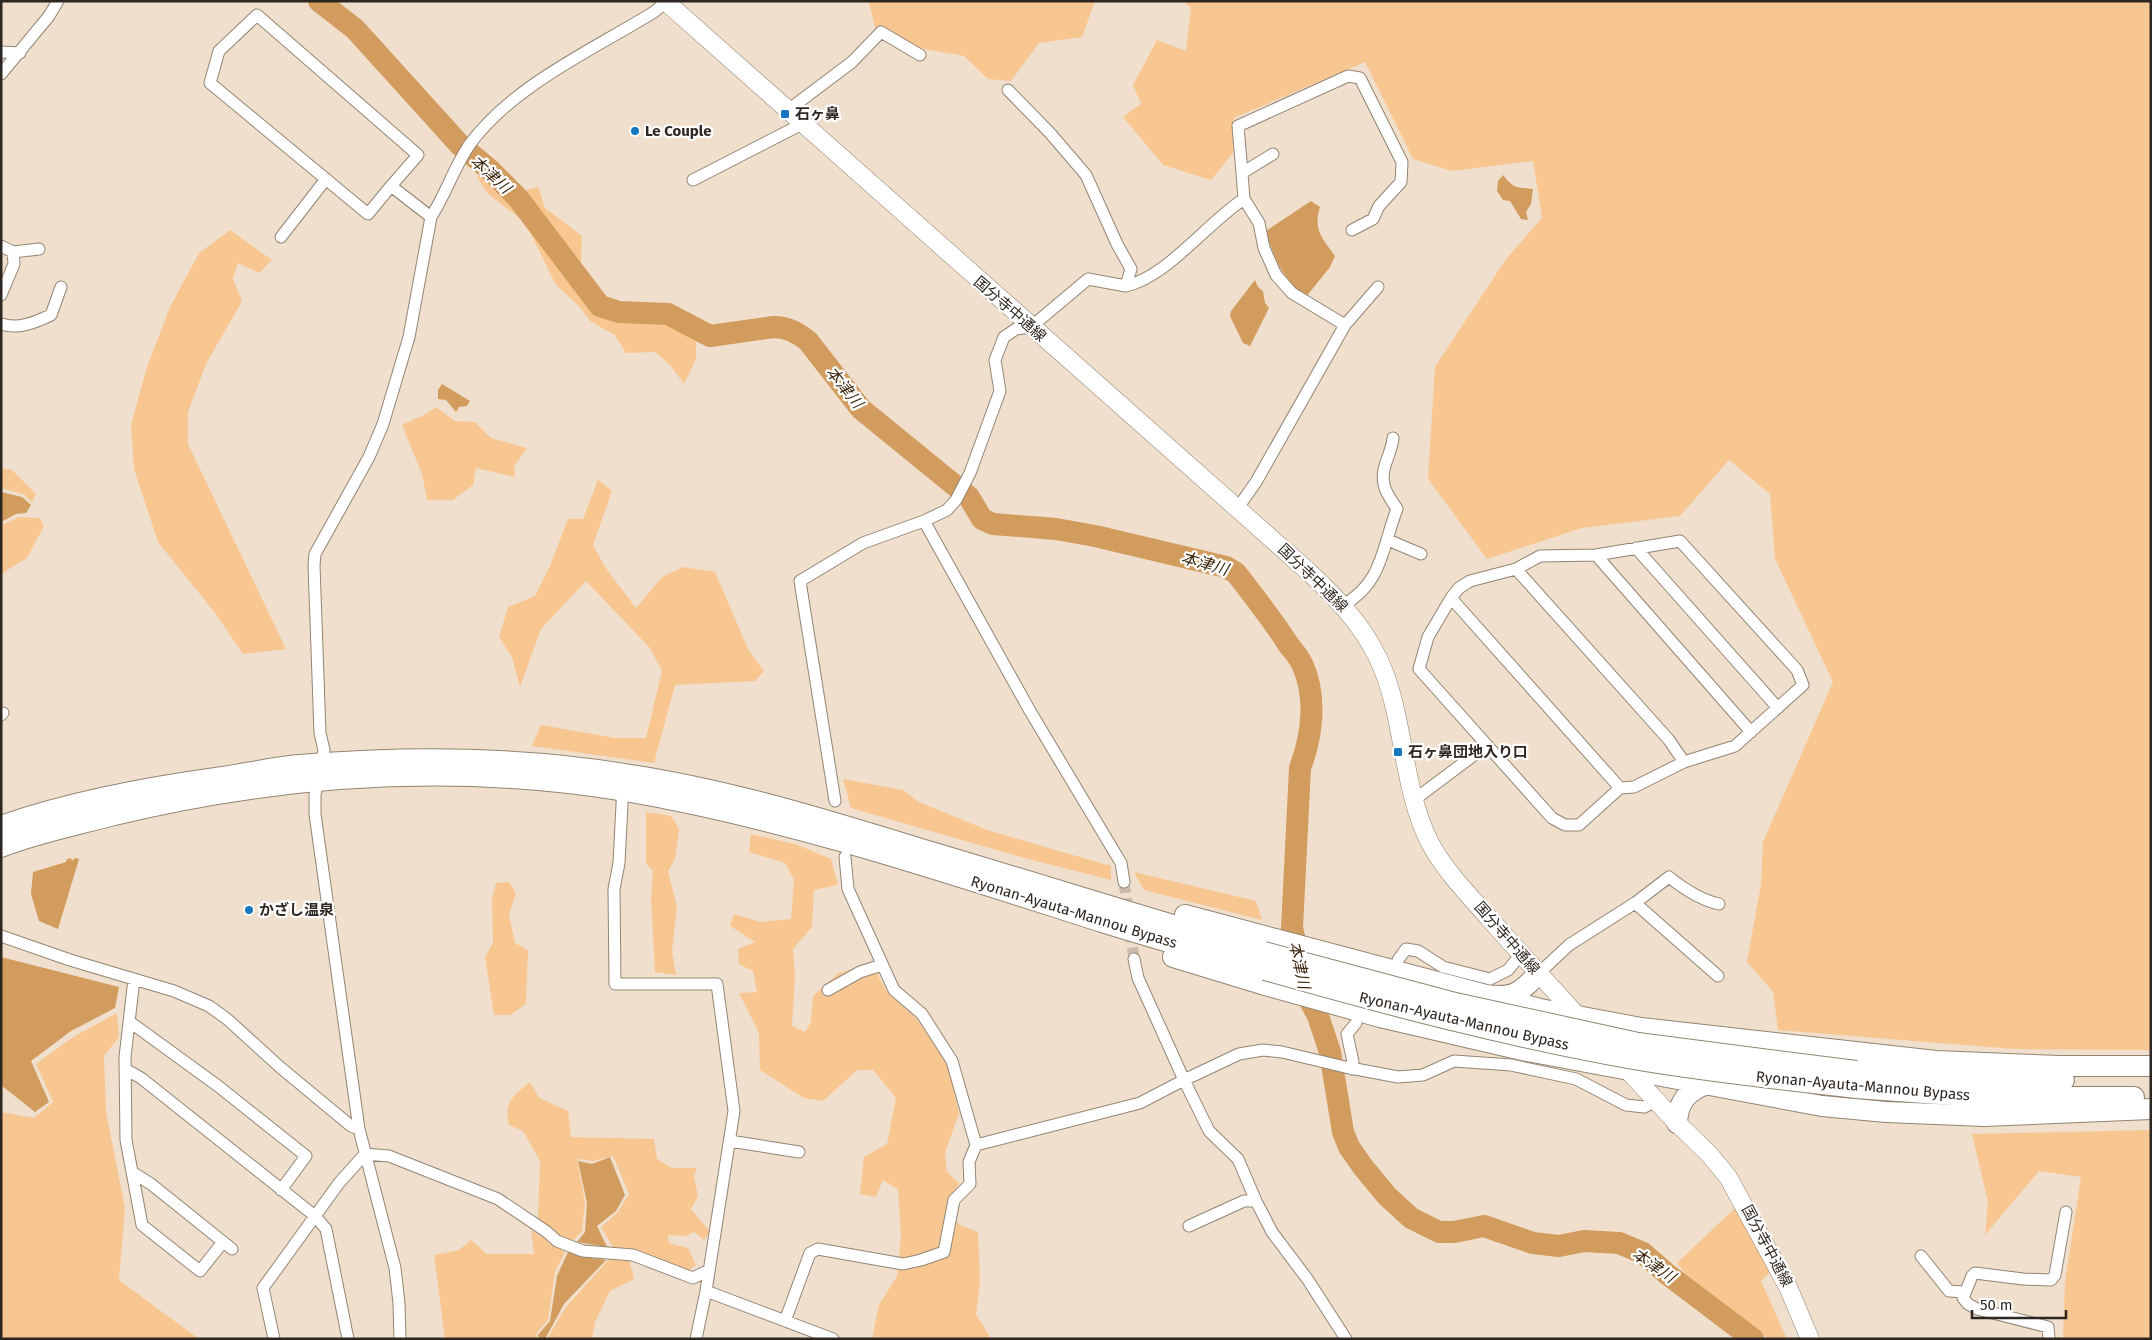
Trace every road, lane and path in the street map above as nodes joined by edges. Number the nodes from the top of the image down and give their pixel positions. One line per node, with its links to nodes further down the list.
1 (58, 1): 4 (street)
2 (665, 2): 8 (main road, 国分寺中通線); 16 (street)
3 (1, 52): 4 (street)
4 (20, 53): 6 (street)
5 (920, 55): 8 (street)
6 (1, 74)
7 (1008, 90): 22 (street)
8 (787, 111): 9 (main road, 国分寺中通線)
9 (802, 124): 13 (street); 28 (main road, 国分寺中通線)
10 (1273, 154): 11 (street)
11 (1242, 173): 15 (street); 17 (street)
12 (326, 179): 14 (street); 14 (street); 18 (street)
13 (693, 180)
14 (391, 186): 16 (street)
15 (1244, 199): 22 (street); 27 (street)
16 (431, 217): 43 (street)
17 (1352, 230)
18 (281, 237)
19 (1, 246): 21 (street)
20 (39, 250): 21 (street)
21 (13, 252): 25 (street)
22 (1126, 286): 28 (street)
23 (62, 287): 26 (street)
24 (1378, 287): 27 (street)
25 (1, 295)
26 (1, 324)
27 (1345, 325): 30 (street)
28 (1031, 327): 30 (main road, 国分寺中通線); 31 (street)
29 (1393, 438): 32 (street)
30 (1237, 509): 38 (main road, 国分寺中通線)
31 (924, 521): 47 (street); 52 (street)
32 (1388, 540): 34 (street); 38 (street)
33 (1636, 548): 35 (street); 39 (street); 39 (street)
34 (1421, 554)
35 (1596, 555): 36 (street); 40 (street)
36 (1516, 568): 37 (street); 42 (street)
37 (1452, 598): 41 (street); 45 (street)
38 (1343, 605): 46 (main road, 国分寺中通線)
39 (1778, 708): 40 (street)
40 (1751, 732): 42 (street)
41 (1486, 746): 45 (street); 46 (street)
42 (1684, 762): 45 (street)
43 (319, 772): 44 (highway, Ryonan-Ayauta-Mannou Bypass); 48 (highway, Ryonan-Ayauta-Mannou Bypass); 49 (highway, Ryonan-Ayauta-Mannou Bypass); 81 (street)
44 (623, 782): 51 (highway, Ryonan-Ayauta-Mannou Bypass); 82 (street)
45 (1620, 788)
46 (1414, 800): 56 (main road, 国分寺中通線)
47 (835, 801)
48 (1, 826)
49 (1, 847)
50 (845, 857): 60 (street)
51 (955, 867): 59 (highway); 59 (highway, Ryonan-Ayauta-Mannou Bypass)
52 (1124, 882)
53 (1635, 903): 54 (street); 61 (street); 62 (street)
54 (1720, 904)
55 (1, 936): 63 (street)
56 (1521, 954): 58 (street); 61 (main road, 国分寺中通線)
57 (1134, 959): 73 (street)
58 (1398, 960)
59 (1265, 961): 65 (highway); 72 (highway); 74 (highway, Ryonan-Ayauta-Mannou Bypass, bridge)
60 (882, 965): 64 (street); 83 (street)
61 (1538, 974): 65 (highway); 66 (main road, 国分寺中通線)
62 (1718, 976)
63 (134, 979): 67 (street); 81 (street)
64 (828, 990)
65 (1486, 995): 66 (highway)
66 (1579, 1017): 69 (highway); 72 (main road, 国分寺中通線)
67 (130, 1022): 71 (street); 87 (street)
68 (1356, 1023): 70 (street)
69 (2151, 1066)
70 (1349, 1068): 73 (street); 78 (street)
71 (125, 1069): 86 (street); 87 (street)
72 (1627, 1070): 76 (highway); 78 (main road, 国分寺中通線)
73 (1184, 1080): 83 (street); 88 (street)
74 (1856, 1080): 75 (highway, Ryonan-Ayauta-Mannou Bypass); 77 (highway, Ryonan-Ayauta-Mannou Bypass)
75 (2151, 1080)
76 (1707, 1084): 79 (highway); 80 (highway)
77 (2151, 1097)
78 (1657, 1102): 80 (main road, 国分寺中通線)
79 (2151, 1110)
80 (1677, 1123): 103 (main road, 国分寺中通線)
81 (359, 1129): 85 (street)
82 (730, 1141): 84 (street); 93 (street)
83 (976, 1145): 96 (street)
84 (799, 1152)
85 (364, 1154): 90 (street); 93 (street); 99 (street)
86 (132, 1172): 86 (street)
87 (281, 1190): 90 (street)
88 (1256, 1201): 91 (street); 102 (street)
89 (2066, 1212): 95 (street)
90 (315, 1216): 97 (street); 98 (street)
91 (1189, 1226)
92 (1921, 1256): 95 (street)
93 (709, 1270): 94 (street)
94 (706, 1292): 96 (street); 100 (street)
95 (1964, 1292): 104 (street)
96 (785, 1321): 101 (street)
97 (274, 1339)
98 (348, 1339)
99 (400, 1339)
100 (696, 1339)
101 (833, 1339)
102 (1346, 1339)
103 (1810, 1339)
104 (2049, 1339)

